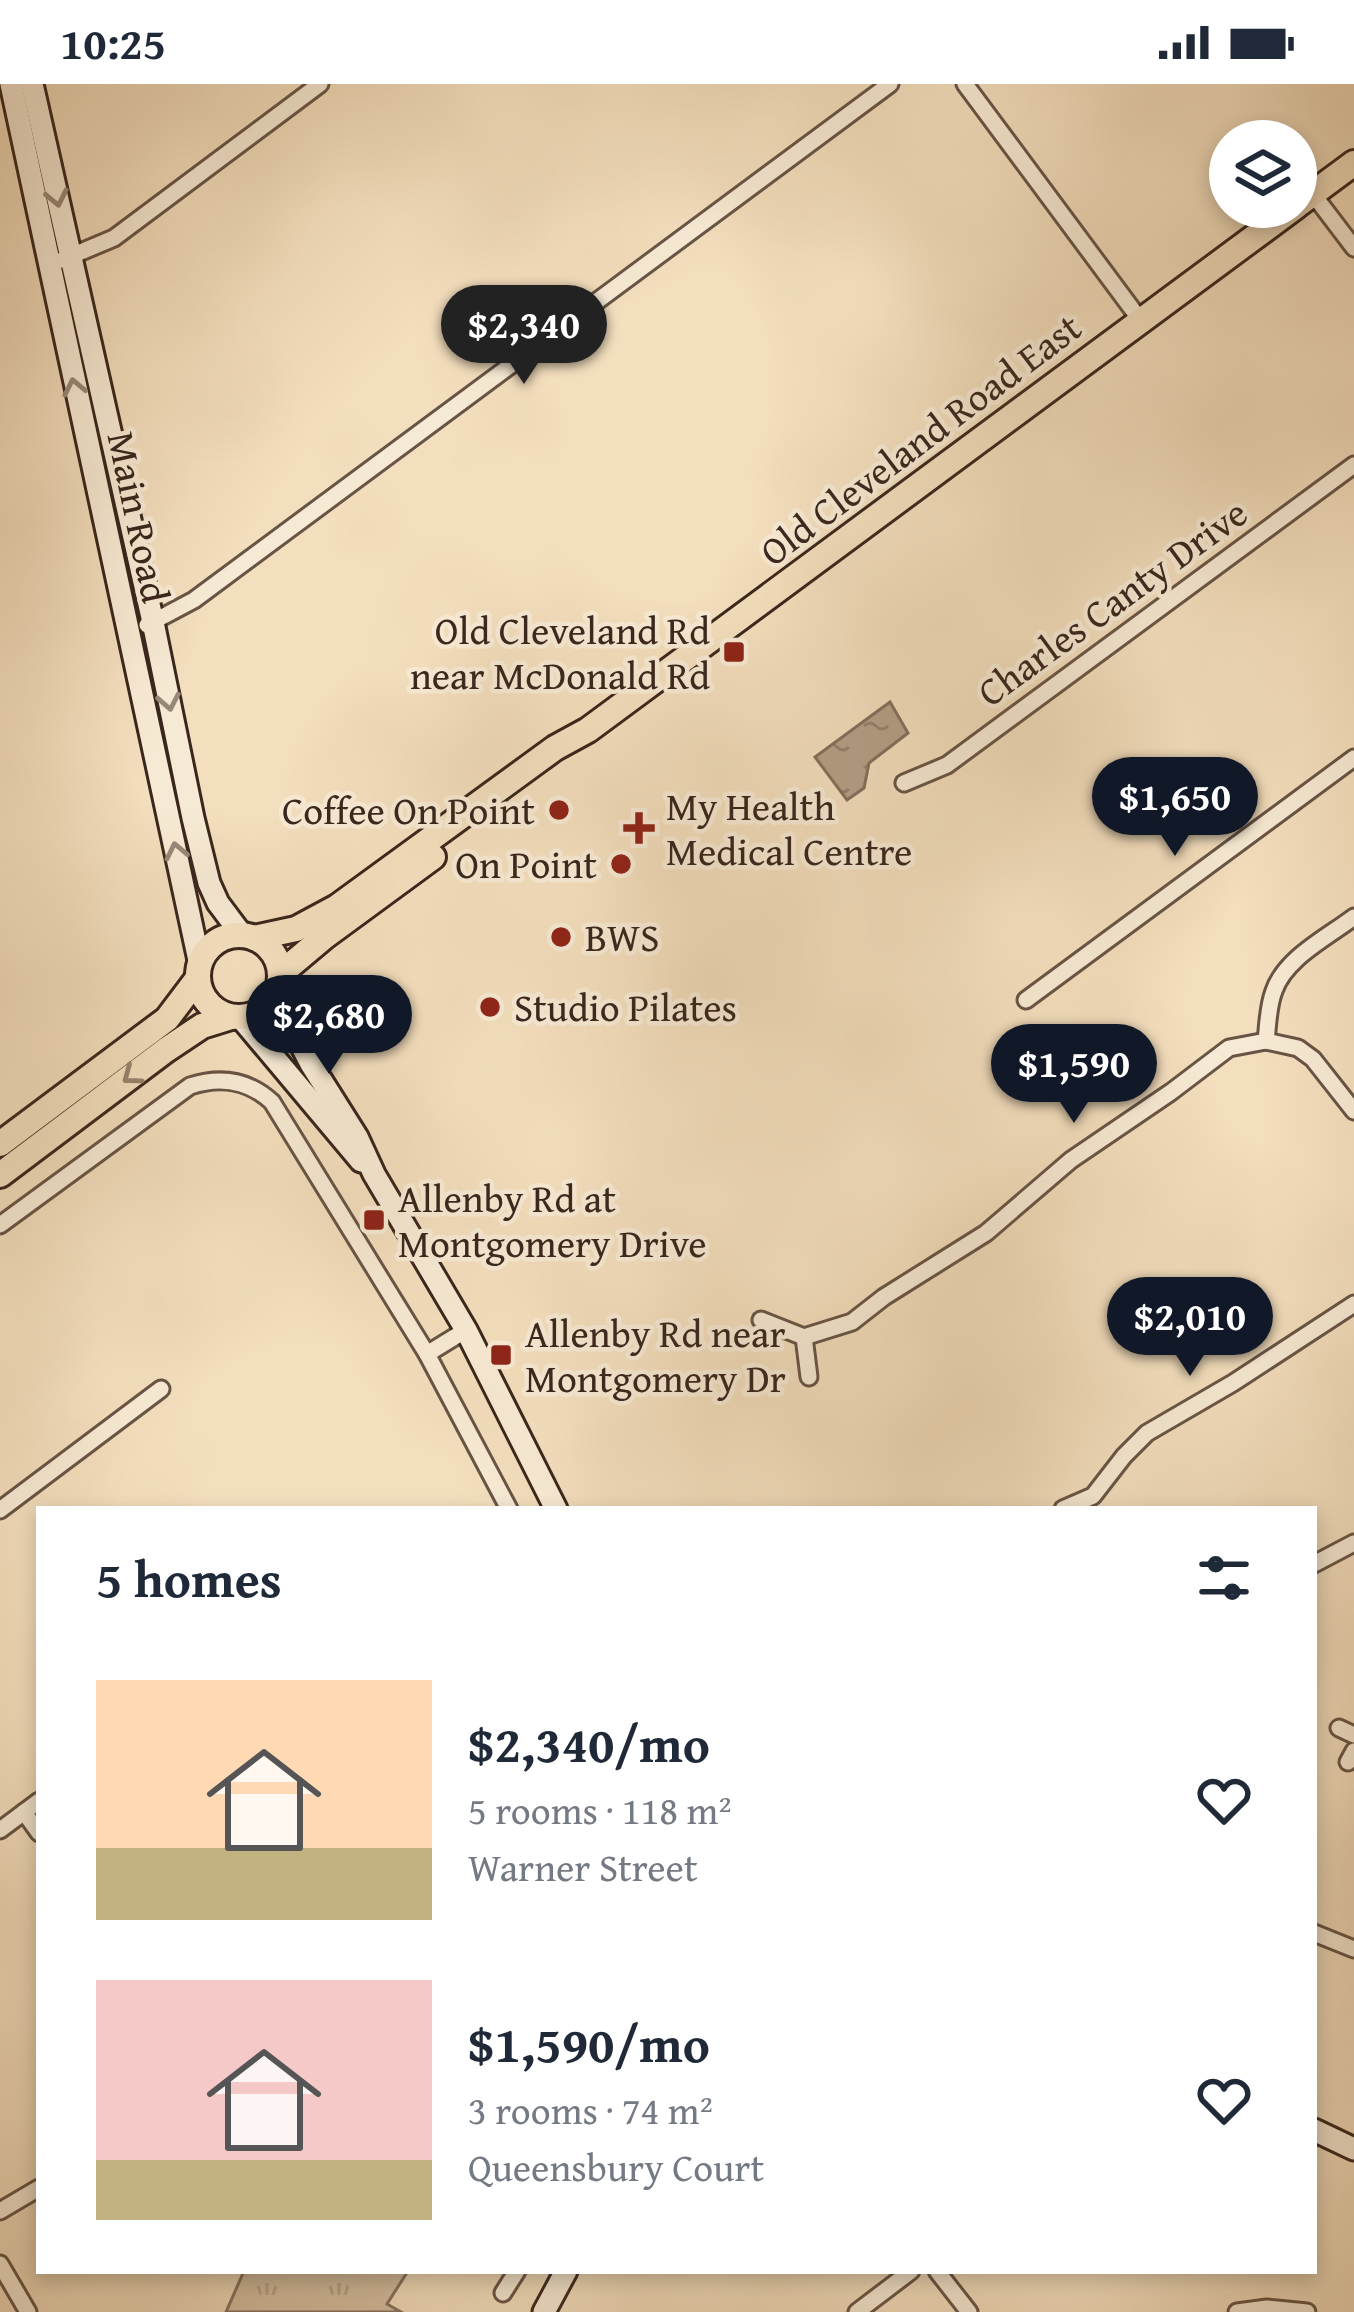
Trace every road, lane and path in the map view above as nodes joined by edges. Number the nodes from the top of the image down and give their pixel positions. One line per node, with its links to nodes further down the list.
1 (11, 84): 11 (main road, Main Road)
2 (32, 84): 11 (main road, Main Road, one-way to 11)
3 (320, 84): 11 (street)
4 (890, 84): 14 (street)
5 (965, 84): 12 (street)
6 (1354, 163): 7 (main road, Old Cleveland Road East)
7 (1317, 191)
8 (1317, 215): 10 (street)
9 (1267, 228): 12 (main road, Old Cleveland Road East)
10 (1354, 248)
11 (59, 261): 14 (main road, Main Road); 15 (main road, Main Road, one-way to 11)
12 (1141, 321): 16 (main road, Old Cleveland Road East)
13 (1354, 465): 18 (street, Charles Canty Drive)
14 (153, 622): 15 (street); 20 (main road, Main Road, one-way to 20)
15 (127, 632): 21 (main road, Main Road, one-way to 15)
16 (588, 730): 20 (main road, Old Cleveland Road East); 22 (main road, Old Cleveland Road East)
17 (1354, 758): 23 (street)
18 (904, 783)
19 (1354, 917): 25 (street)
20 (248, 936): 21 (main road); 22 (main road)
21 (199, 972): 24 (main road); 27 (main road)
22 (280, 981): 24 (main road); 28 (main road)
23 (1027, 1000)
24 (236, 1017): 28 (main road); 29 (main road, one-way to 29)
25 (1266, 1040): 26 (street); 34 (street)
26 (1354, 1111)
27 (0, 1144)
28 (374, 1174): 33 (main road)
29 (0, 1175)
30 (0, 1225): 35 (street)
31 (1354, 1304): 38 (street)
32 (761, 1320): 34 (street)
33 (466, 1330): 35 (street); 40 (main road)
34 (804, 1337): 36 (street)
35 (427, 1354): 39 (street)
36 (809, 1377)
37 (161, 1389): 41 (street)
38 (1099, 1502)
39 (507, 1506)
40 (554, 1506)
41 (0, 1510)
42 (1354, 1543): 43 (street)
43 (1317, 1562)
44 (36, 1803): 45 (street)
45 (24, 1812): 46 (street); 47 (street)
46 (0, 1829)
47 (36, 1829)
48 (1317, 1935): 49 (street)
49 (1354, 1949)
50 (1317, 2132): 51 (main road)
51 (1354, 2149)
52 (36, 2190): 53 (street)
53 (0, 2211)
54 (0, 2264): 60 (street)
55 (515, 2274): 59 (street)
56 (564, 2274): 61 (main road)
57 (907, 2274): 62 (street)
58 (939, 2274): 63 (street)
59 (503, 2293)
60 (28, 2312)
61 (544, 2312)
62 (857, 2312)
63 (969, 2312)
64 (1237, 2312): 65 (street)
65 (1307, 2312)

